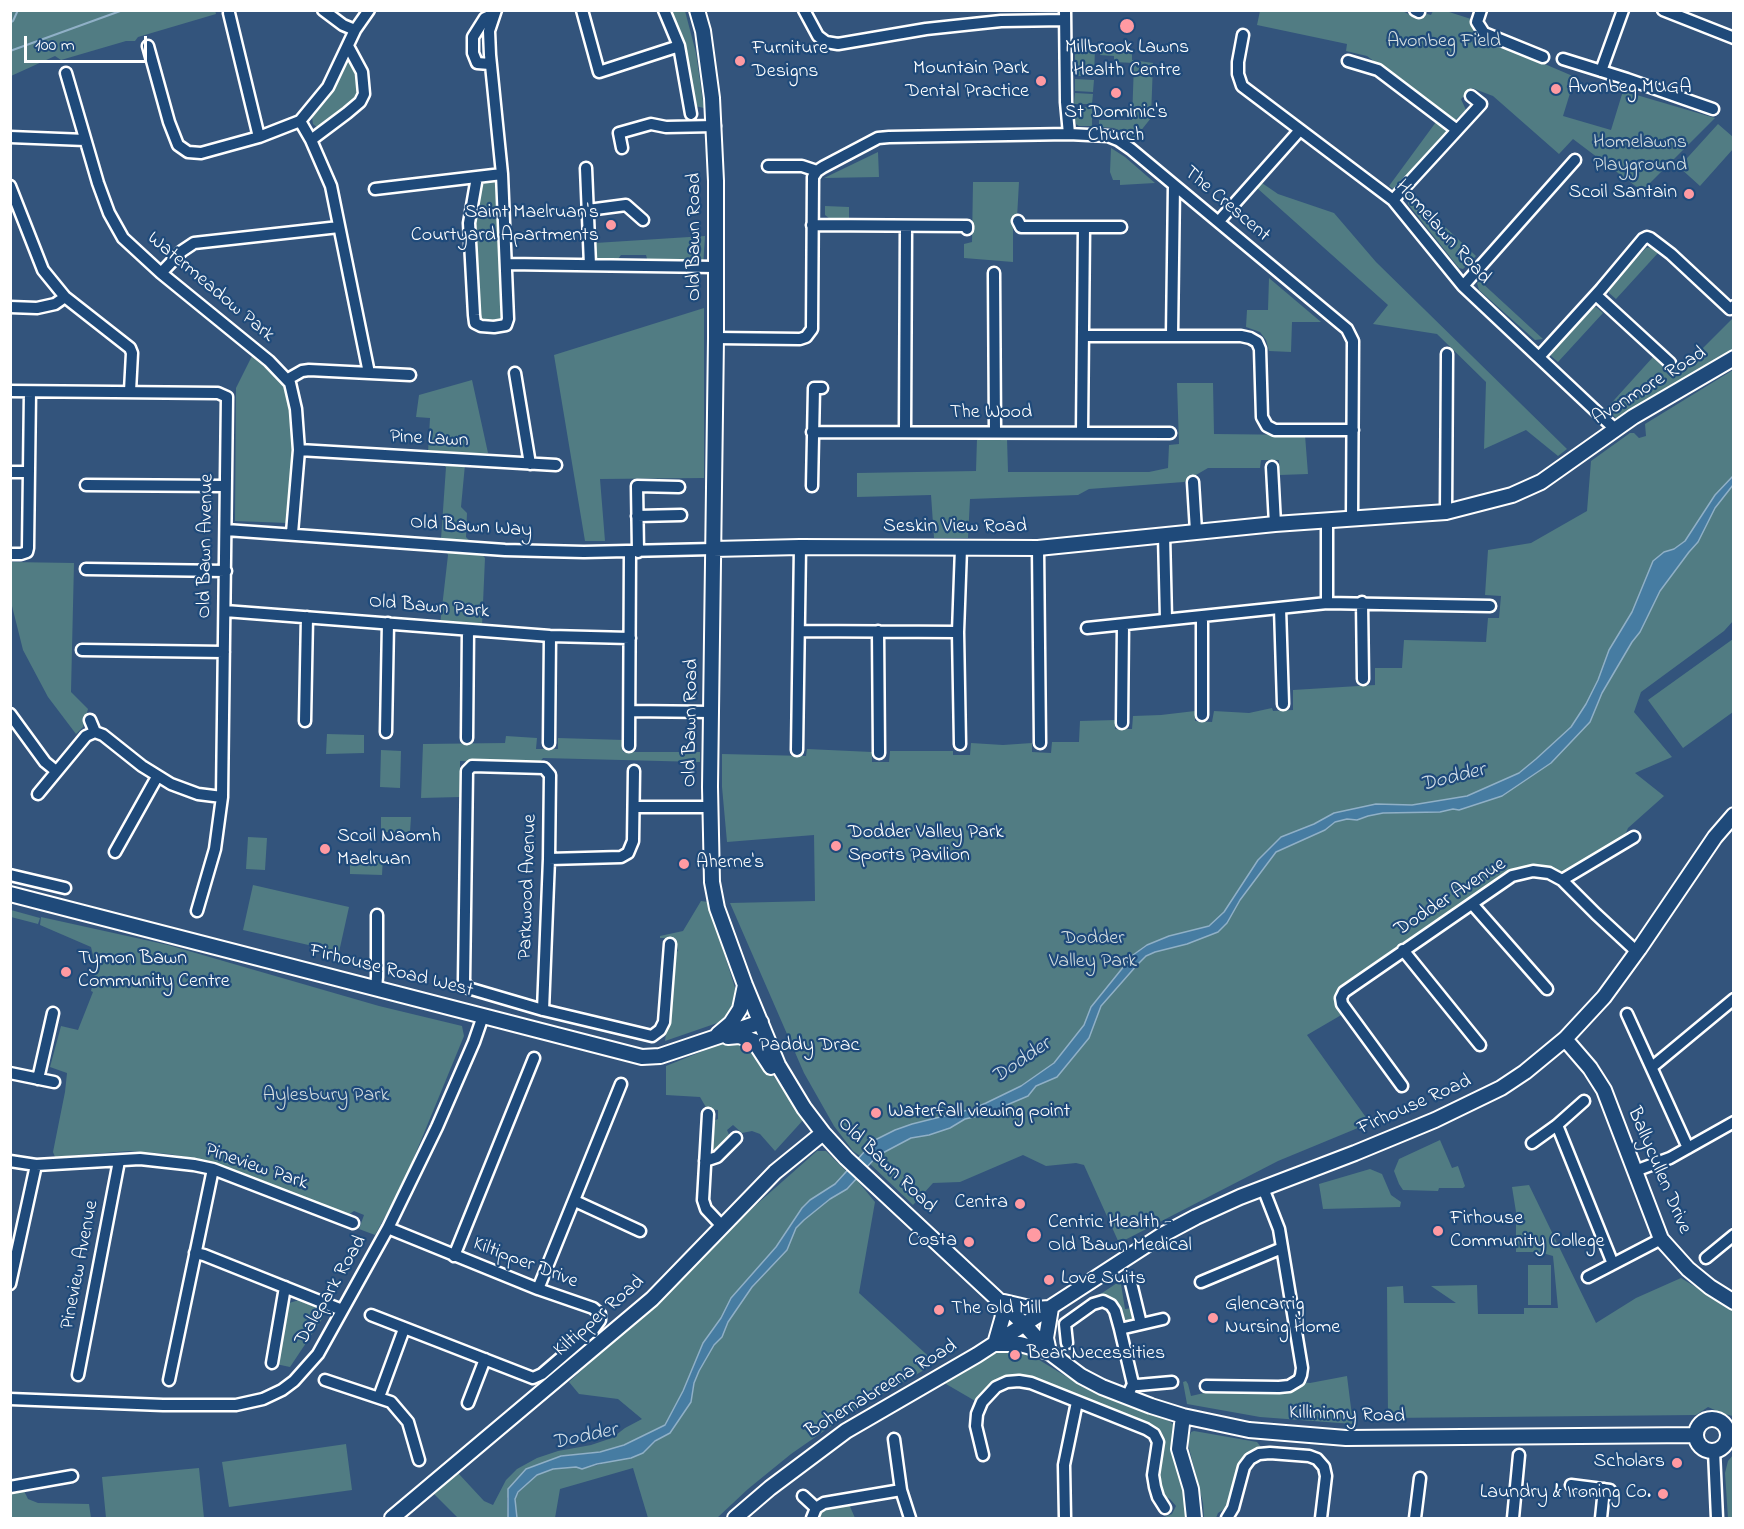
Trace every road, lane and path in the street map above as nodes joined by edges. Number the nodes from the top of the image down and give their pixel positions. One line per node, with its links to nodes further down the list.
1 (323, 10): 13 (street)
2 (369, 10): 13 (street)
3 (582, 10): 18 (street)
4 (664, 10): 18 (street)
5 (697, 10): 29 (main road, Old Bawn Road)
6 (804, 10): 12 (street)
7 (1481, 10): 19 (street)
8 (1623, 10): 23 (street)
9 (1663, 10): 15 (street)
10 (495, 12): 22 (street); 22 (street)
11 (229, 13): 34 (street)
12 (1065, 15): 32 (street)
13 (355, 30): 16 (street)
14 (1243, 35): 30 (street, Homelawn Road)
15 (1734, 38)
16 (348, 45): 28 (street); 36 (street)
17 (148, 46): 34 (street)
18 (679, 46): 27 (street)
19 (1543, 57)
20 (1563, 59): 23 (street)
21 (1348, 62): 31 (street)
22 (490, 64): 42 (street)
23 (1601, 71): 26 (street)
24 (66, 73): 35 (street, Watermeadow Park)
25 (1471, 96): 31 (street)
26 (1713, 109)
27 (691, 114)
28 (300, 121): 34 (street); 36 (street)
29 (715, 126): 37 (street); 62 (main road, Old Bawn Road)
30 (1300, 130): 47 (street, Homelawn Road); 53 (street)
31 (1457, 130): 47 (street)
32 (1064, 134): 41 (street, The Crescent); 44 (street, The Crescent)
33 (10, 137): 35 (street)
34 (259, 137)
35 (85, 140): 63 (street, Watermeadow Park)
36 (311, 140): 56 (street)
37 (622, 148)
38 (1575, 160): 65 (street)
39 (768, 166): 41 (street)
40 (585, 168): 48 (street)
41 (817, 171): 54 (street)
42 (502, 174): 43 (street); 60 (street)
43 (477, 177): 46 (street); 60 (street)
44 (1174, 184): 53 (street, The Crescent); 70 (street)
45 (10, 186): 49 (street)
46 (375, 189)
47 (1393, 200): 65 (street, Homelawn Road)
48 (588, 210): 51 (street); 61 (street)
49 (22, 217): 50 (street); 67 (street)
50 (10, 220)
51 (643, 220)
52 (1018, 221): 57 (street)
53 (1219, 221): 86 (street, The Crescent)
54 (812, 225): 55 (street); 72 (street)
55 (906, 226): 59 (street); 89 (street)
56 (339, 227): 63 (street); 77 (street)
57 (1084, 227): 58 (street); 71 (street)
58 (1121, 227)
59 (967, 229)
60 (507, 264): 61 (street)
61 (590, 265): 62 (street)
62 (715, 267): 72 (main road, Old Bawn Road)
63 (161, 273): 80 (street, Watermeadow Park)
64 (993, 273): 87 (street)
65 (1463, 286): 74 (street, Homelawn Road)
66 (1596, 295): 68 (street); 74 (street); 76 (street)
67 (65, 297): 69 (street); 83 (street)
68 (1734, 306)
69 (10, 307)
70 (1172, 335): 71 (street); 86 (street)
71 (1083, 336): 90 (street)
72 (716, 338): 117 (main road, Old Bawn Road)
73 (1447, 354): 104 (street)
74 (1539, 357): 85 (street, Homelawn Road)
75 (1734, 358): 85 (main road, Avonmore Road)
76 (1670, 363)
77 (369, 373): 79 (street); 80 (street)
78 (515, 373): 94 (street)
79 (410, 375)
80 (288, 379): 93 (street)
81 (822, 388): 88 (street)
82 (10, 391): 84 (street, Old Bawn Avenue)
83 (130, 391): 84 (street, Old Bawn Avenue); 101 (street, Old Bawn Avenue)
84 (30, 392): 98 (street)
85 (1615, 429): 92 (main road, Avonmore Road)
86 (1353, 430): 107 (street, The Crescent)
87 (995, 431): 89 (street, The Wood); 90 (street, The Wood)
88 (812, 432): 89 (street, The Wood); 102 (street)
89 (905, 432)
90 (1082, 432): 91 (street, The Wood)
91 (1170, 433)
92 (1588, 449): 104 (main road, Seskin View Road)
93 (299, 450): 94 (street, Pine Lawn); 112 (street)
94 (530, 464): 95 (street, Pine Lawn)
95 (556, 465)
96 (1272, 467): 109 (street)
97 (10, 472): 98 (street)
98 (29, 472): 119 (street)
99 (1193, 482): 111 (street)
100 (86, 485): 101 (street)
101 (225, 486): 110 (street, Old Bawn Avenue)
102 (812, 486)
103 (679, 487): 105 (street)
104 (1446, 512): 107 (main road, Seskin View Road)
105 (637, 516): 106 (street); 118 (street)
106 (681, 516)
107 (1352, 519): 108 (main road, Seskin View Road)
108 (1327, 520): 109 (main road, Seskin View Road); 123 (street)
109 (1275, 524): 111 (main road, Seskin View Road)
110 (226, 530): 112 (street, Old Bawn Way); 121 (street, Old Bawn Avenue)
111 (1196, 531): 113 (main road, Seskin View Road)
112 (292, 533): 118 (street, Old Bawn Way)
113 (1164, 534): 116 (main road, Seskin View Road); 129 (street)
114 (800, 547): 115 (main road, Seskin View Road); 117 (main road, Seskin View Road); 134 (street)
115 (961, 548): 116 (main road, Seskin View Road); 136 (street)
116 (1038, 548): 154 (street)
117 (713, 549): 118 (street, Old Bawn Way); 144 (main road, Old Bawn Road)
118 (634, 552): 138 (street)
119 (10, 554)
120 (86, 569): 121 (street)
121 (226, 571): 126 (street, Old Bawn Avenue)
122 (1362, 602): 123 (street); 124 (street); 141 (street)
123 (1327, 603): 125 (street)
124 (1490, 606)
125 (1280, 608): 127 (street); 142 (street)
126 (225, 611): 128 (street, Old Bawn Park); 140 (street, Old Bawn Avenue)
127 (1202, 616): 129 (street); 146 (street)
128 (307, 617): 130 (street, Old Bawn Park); 148 (street)
129 (1166, 619): 131 (street)
130 (388, 623): 133 (street, Old Bawn Park); 151 (street)
131 (1123, 625): 132 (street); 149 (street)
132 (1087, 628)
133 (468, 630): 137 (street, Old Bawn Park); 152 (street)
134 (799, 631): 135 (street); 157 (street)
135 (878, 631): 136 (street); 158 (street)
136 (958, 632): 155 (street)
137 (550, 636): 138 (street, Old Bawn Park); 153 (street)
138 (630, 638): 143 (street)
139 (82, 650): 140 (street)
140 (224, 652): 163 (street, Old Bawn Avenue)
141 (1364, 679)
142 (1283, 704)
143 (630, 711): 144 (street); 156 (street)
144 (712, 712): 165 (main road, Old Bawn Road)
145 (10, 714): 159 (street)
146 (1202, 715)
147 (90, 720): 150 (street)
148 (305, 721)
149 (1122, 723)
150 (95, 732): 159 (street); 161 (street)
151 (386, 732)
152 (467, 738)
153 (549, 743)
154 (1040, 743)
155 (960, 744)
156 (629, 746)
157 (797, 750)
158 (879, 753)
159 (56, 771): 162 (street)
160 (634, 771): 164 (street)
161 (157, 777): 163 (street); 168 (street)
162 (38, 794)
163 (222, 797): 175 (street, Old Bawn Avenue)
164 (634, 807): 165 (street); 169 (street)
165 (711, 807): 180 (main road, Old Bawn Road)
166 (1734, 815): 179 (main road, Firhouse Road)
167 (1634, 837): 171 (street)
168 (115, 852)
169 (549, 859): 184 (street, Parkwood Avenue); 184 (street, Parkwood Avenue)
170 (10, 875): 172 (street)
171 (1562, 880): 174 (street, Dodder Avenue); 179 (street, Dodder Avenue)
172 (65, 888)
173 (10, 894): 181 (main road, Firhouse Road West)
174 (1473, 905): 178 (street, Dodder Avenue); 182 (street)
175 (197, 911)
176 (377, 915): 181 (street)
177 (670, 944): 184 (street)
178 (1403, 950): 191 (street); 198 (street, Dodder Avenue)
179 (1637, 952): 190 (main road, Firhouse Road)
180 (745, 986): 188 (main road, Old Bawn Road); 189 (main road)
181 (375, 989): 187 (main road, Firhouse Road West)
182 (1547, 989)
183 (1734, 999): 193 (street)
184 (543, 1010)
185 (53, 1013): 195 (street)
186 (1627, 1014): 193 (street)
187 (483, 1016): 189 (main road, Firhouse Road West); 218 (street, Dalepark Road)
188 (761, 1022): 189 (main road, Firhouse Road West); 200 (main road, Old Bawn Road)
189 (712, 1039): 200 (main road)
190 (1566, 1039): 213 (main road, Ballycullen Drive); 214 (main road, Firhouse Road)
191 (1480, 1045)
192 (534, 1058): 225 (street)
193 (1652, 1066): 207 (street)
194 (10, 1073): 195 (street)
195 (38, 1079): 196 (street)
196 (54, 1082)
197 (621, 1084): 215 (street)
198 (1402, 1086)
199 (1584, 1101): 203 (street)
200 (804, 1108): 204 (main road, Old Bawn Road)
201 (708, 1114): 210 (street)
202 (1734, 1122): 207 (street)
203 (1557, 1125): 206 (street); 227 (street)
204 (823, 1133): 217 (main road, Kiltipper Road); 234 (main road, Old Bawn Road)
205 (736, 1138): 210 (street)
206 (1532, 1143)
207 (1688, 1148): 213 (street)
208 (10, 1161): 211 (street, Pineview Park)
209 (119, 1161): 211 (street, Pineview Park); 212 (street, Pineview Park); 249 (street, Pineview Avenue)
210 (705, 1161): 217 (street)
211 (36, 1165): 223 (street)
212 (213, 1169): 216 (street, Pineview Park); 224 (street)
213 (1635, 1171): 221 (main road, Ballycullen Drive)
214 (1263, 1188): 222 (street); 236 (main road, Firhouse Road)
215 (575, 1201): 219 (street); 233 (street)
216 (353, 1223)
217 (722, 1226): 275 (main road, Kiltipper Road)
218 (388, 1228): 225 (street, Kiltipper Drive); 237 (street, Dalepark Road)
219 (640, 1231)
220 (1734, 1235): 226 (street)
221 (1661, 1239): 227 (street); 235 (main road, Ballycullen Drive)
222 (1282, 1248): 230 (street); 253 (street)
223 (14, 1251): 231 (street)
224 (195, 1253): 232 (street); 250 (street)
225 (454, 1256): 233 (street, Kiltipper Drive)
226 (1706, 1258)
227 (1613, 1264): 228 (street)
228 (1588, 1277)
229 (1130, 1279): 240 (street)
230 (1201, 1282)
231 (10, 1284)
232 (285, 1287): 237 (street); 248 (street)
233 (538, 1289): 247 (street, Kiltipper Drive)
234 (999, 1301): 236 (main road); 241 (main road, Old Bawn Road); 245 (main road)
235 (1734, 1302)
236 (1052, 1308): 241 (main road, Firhouse Road); 246 (main road)
237 (342, 1310): 256 (street, Dalepark Road)
238 (371, 1315): 242 (street, Kiltipper Drive)
239 (1163, 1319): 240 (street)
240 (1141, 1324): 243 (street)
241 (1025, 1325): 245 (main road, Bohernabreena Road); 246 (main road, Killininny Road)
242 (404, 1329): 247 (street, Kiltipper Drive); 255 (street)
243 (1120, 1329): 244 (street); 254 (street)
244 (1067, 1343)
245 (995, 1344): 246 (main road); 276 (main road, Bohernabreena Road)
246 (1049, 1352): 254 (main road, Killininny Road)
247 (485, 1359): 258 (street)
248 (272, 1363)
249 (78, 1375)
250 (169, 1380)
251 (325, 1380): 255 (street)
252 (1172, 1382): 254 (street)
253 (1206, 1386)
254 (1130, 1390): 259 (main road, Killininny Road)
255 (379, 1397): 266 (street)
256 (10, 1399)
257 (1077, 1402): 264 (street); 273 (street); 278 (street)
258 (468, 1403)
259 (1183, 1416): 260 (main road, Killininny Road); 279 (main road)
260 (1696, 1435): 261 (main road); 263 (main road)
261 (1731, 1437): 263 (main road)
262 (894, 1439): 271 (street)
263 (1714, 1451): 285 (street)
264 (983, 1455)
265 (1519, 1455): 283 (street)
266 (419, 1460)
267 (72, 1476): 270 (street)
268 (1420, 1478): 282 (street)
269 (1571, 1485): 284 (street)
270 (10, 1487)
271 (901, 1490): 274 (street); 277 (street)
272 (803, 1496): 274 (street)
273 (1165, 1508)
274 (814, 1513)
275 (392, 1518)
276 (735, 1518)
277 (910, 1518)
278 (1065, 1518)
279 (1194, 1518)
280 (1227, 1518): 281 (street)
281 (1321, 1518)
282 (1415, 1518)
283 (1513, 1518)
284 (1601, 1518)
285 (1717, 1518)

